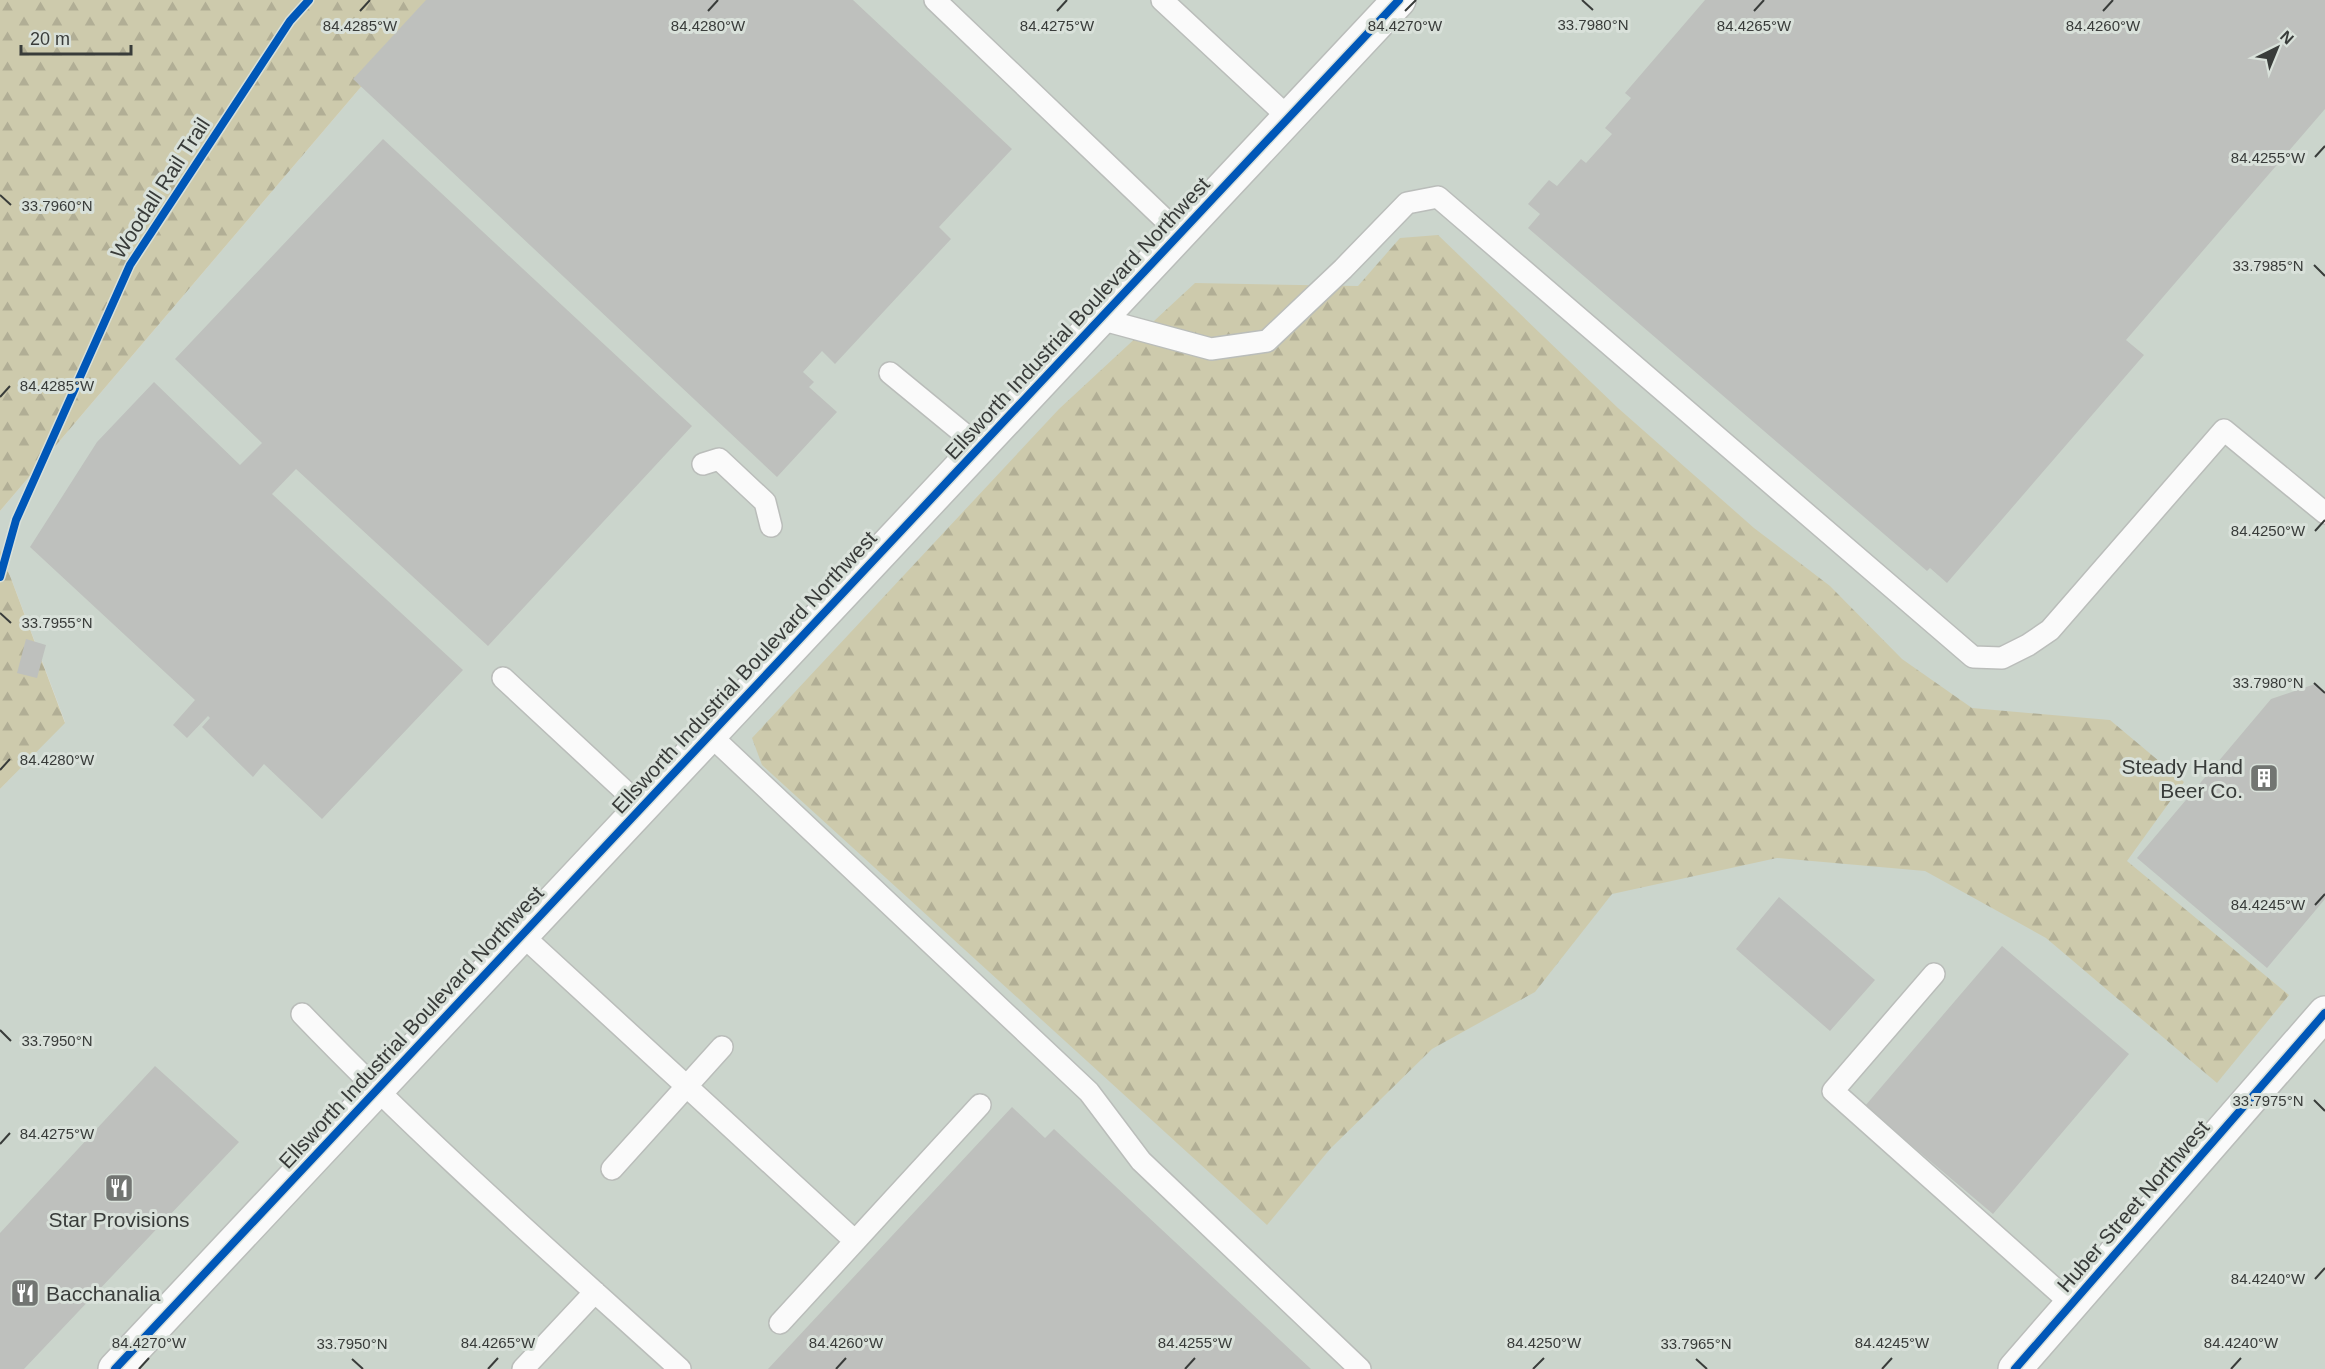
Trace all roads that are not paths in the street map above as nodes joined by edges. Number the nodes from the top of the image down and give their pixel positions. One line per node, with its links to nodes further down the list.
1 (935, 0): 5 (lane)
2 (1162, 0): 4 (lane)
3 (1399, 0): 4 (street, Ellsworth Industrial Boulevard Northwest)
4 (1289, 118): 5 (street, Ellsworth Industrial Boulevard Northwest)
5 (1180, 234): 6 (street, Ellsworth Industrial Boulevard Northwest)
6 (1100, 319): 8 (street, Ellsworth Industrial Boulevard Northwest); 10 (lane)
7 (890, 373): 8 (lane)
8 (980, 447): 13 (street, Ellsworth Industrial Boulevard Northwest)
9 (703, 464): 11 (lane)
10 (2325, 513)
11 (771, 526)
12 (503, 678): 14 (lane)
13 (710, 735): 14 (street, Ellsworth Industrial Boulevard Northwest); 31 (lane)
14 (642, 807): 15 (street, Ellsworth Industrial Boulevard Northwest)
15 (522, 935): 20 (lane); 21 (street, Ellsworth Industrial Boulevard Northwest)
16 (1934, 974): 26 (lane)
17 (2325, 1013): 26 (street, Huber Street Northwest)
18 (302, 1014): 21 (lane)
19 (722, 1047): 20 (lane)
20 (687, 1086): 23 (lane); 24 (lane)
21 (376, 1090): 25 (lane); 28 (street, Ellsworth Industrial Boulevard Northwest)
22 (980, 1105): 24 (lane)
23 (612, 1169)
24 (855, 1241): 27 (lane)
25 (595, 1292): 29 (lane); 30 (lane)
26 (2072, 1304): 32 (street, Huber Street Northwest)
27 (780, 1323)
28 (115, 1369)
29 (523, 1369)
30 (680, 1369)
31 (1360, 1369)
32 (2015, 1369)

